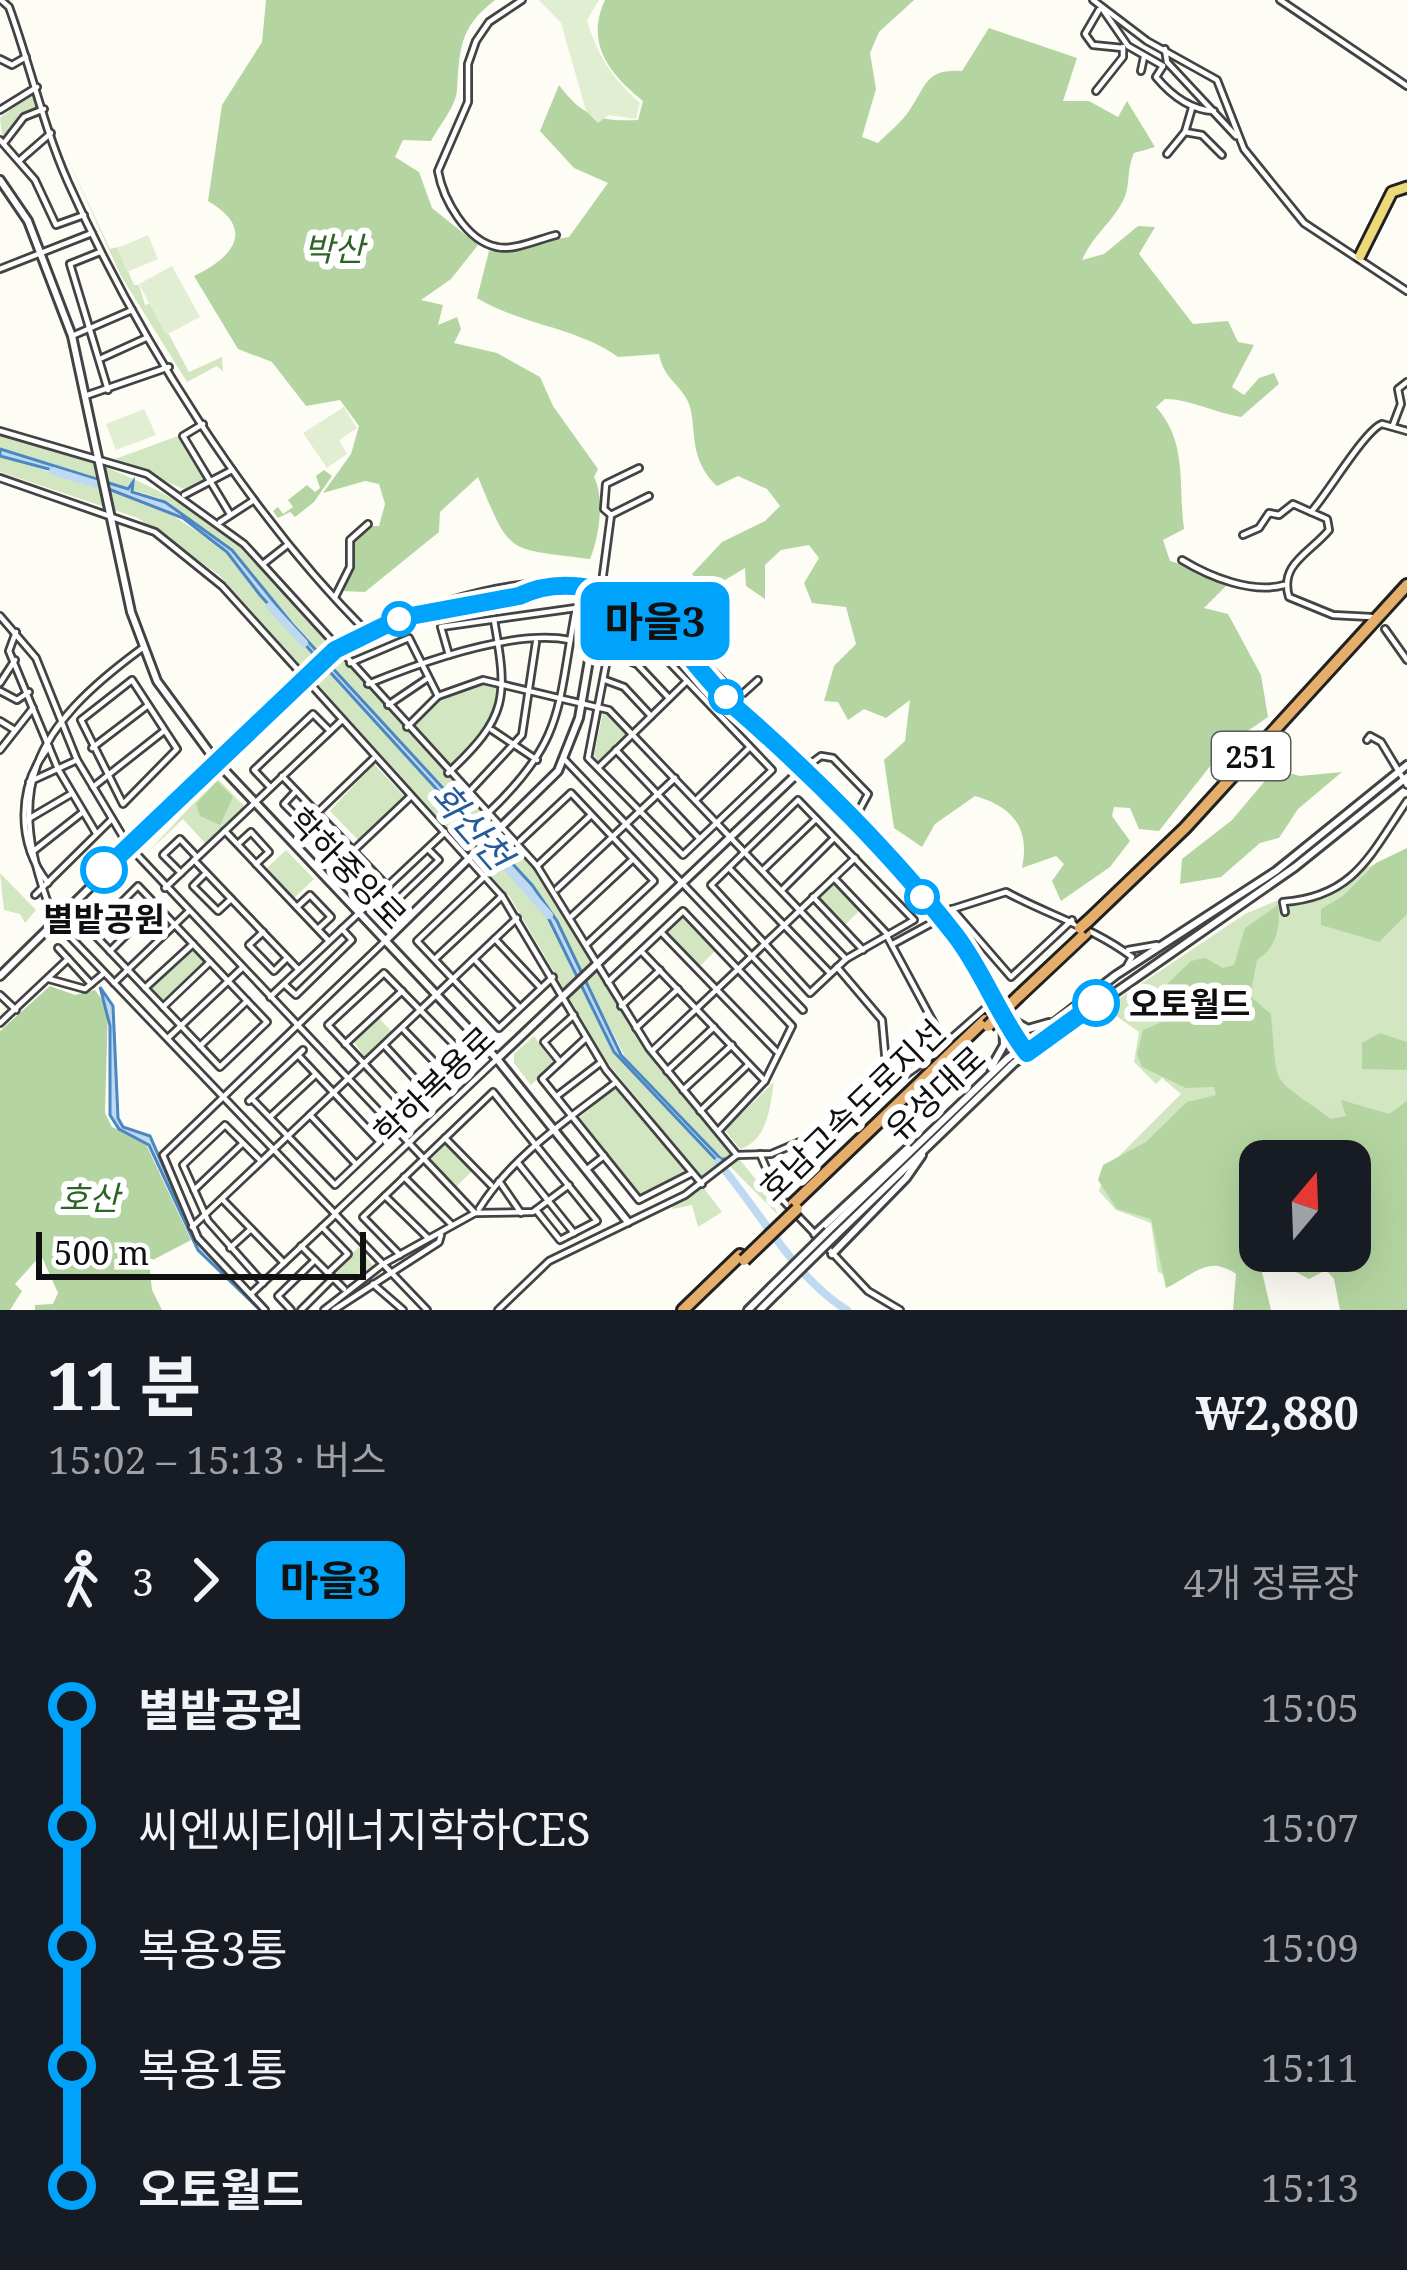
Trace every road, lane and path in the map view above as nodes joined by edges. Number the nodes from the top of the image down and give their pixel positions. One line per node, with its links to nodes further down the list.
1 (1, 0): 5 (street)
2 (522, 0): 33 (street)
3 (1093, 0): 6 (street)
4 (1280, 0): 15 (street)
5 (9, 7): 7 (street); 11 (street)
6 (1100, 9): 8 (street); 8 (street); 9 (street)
7 (0, 18)
8 (1123, 45): 10 (street); 17 (street)
9 (1165, 49): 13 (street); 24 (street)
10 (1144, 56): 13 (street); 14 (street)
11 (26, 57): 12 (street); 16 (street)
12 (0, 59)
13 (1165, 64): 19 (street); 21 (street)
14 (1141, 71)
15 (1407, 86)
16 (37, 87): 18 (street); 20 (street)
17 (1096, 92)
18 (2, 105)
19 (1192, 107): 21 (street); 22 (street)
20 (44, 109): 23 (street); 25 (street)
21 (1214, 111): 24 (street)
22 (1185, 132): 26 (street); 27 (street)
23 (51, 133): 28 (street); 31 (street)
24 (1237, 137): 36 (street)
25 (2, 141): 28 (street)
26 (1167, 154)
27 (1222, 155)
28 (20, 160): 31 (street)
29 (0, 180): 34 (street)
30 (1407, 187): 36 (main road)
31 (84, 215): 32 (street)
32 (92, 233): 34 (street); 35 (street)
33 (556, 235)
34 (41, 252): 37 (street); 41 (street)
35 (100, 252): 39 (street); 40 (street)
36 (1360, 256): 38 (street)
37 (0, 269)
38 (1407, 292)
39 (132, 310): 40 (street); 42 (street)
40 (94, 329): 41 (street); 43 (street)
41 (71, 336): 47 (street)
42 (148, 336): 43 (street); 44 (street)
43 (102, 358): 46 (street)
44 (169, 367): 46 (street); 48 (street)
45 (1407, 382): 49 (street)
46 (109, 390): 47 (street)
47 (86, 396): 52 (street)
48 (205, 423): 54 (street); 56 (street)
49 (1393, 425): 50 (street); 61 (street)
50 (1407, 430)
51 (0, 431): 52 (street)
52 (99, 462): 57 (street); 60 (street, 학하중앙로)
53 (639, 468): 64 (street)
54 (233, 469): 56 (street); 59 (street)
55 (0, 478): 60 (street)
56 (210, 482): 57 (street); 62 (street)
57 (184, 496): 65 (street)
58 (650, 496): 64 (street)
59 (254, 500): 62 (street); 67 (street)
60 (109, 509): 87 (street, 학하중앙로); 95 (street)
61 (1311, 512): 66 (street); 70 (street)
62 (230, 514): 65 (street)
63 (364, 516): 75 (street)
64 (612, 518): 72 (street)
65 (220, 522): 69 (street)
66 (1243, 535)
67 (286, 546): 69 (street); 75 (street)
68 (1183, 560): 70 (street)
69 (263, 565): 88 (street)
70 (1285, 584): 77 (street)
71 (1407, 585): 220 (highway, 호남고속도로지선 / 251)
72 (601, 590): 79 (street); 82 (street); 111 (street)
73 (686, 592): 79 (street)
74 (1407, 596): 220 (highway, 호남고속도로지선 / 251)
75 (334, 597): 82 (street)
76 (0, 616): 81 (street)
77 (1371, 617)
78 (494, 619): 85 (street); 86 (street); 90 (street)
79 (659, 624): 83 (street)
80 (1385, 629): 92 (street)
81 (16, 632): 91 (street); 116 (street)
82 (367, 632): 88 (street)
83 (669, 632): 110 (street); 117 (street)
84 (536, 640): 85 (street); 86 (street); 104 (street)
85 (570, 640): 106 (street)
86 (499, 646): 90 (street); 99 (street)
87 (141, 649): 101 (street); 137 (street, 학하중앙로)
88 (336, 649): 94 (street); 95 (street)
89 (609, 652): 97 (street); 100 (street); 108 (street)
90 (449, 655): 93 (street)
91 (15, 660): 103 (street); 105 (street)
92 (1407, 660)
93 (422, 662): 94 (street); 96 (street); 102 (street)
94 (350, 663): 102 (street)
95 (306, 674): 119 (street); 137 (street)
96 (428, 678): 107 (street); 112 (street)
97 (605, 680): 115 (street); 118 (street)
98 (758, 680): 110 (street)
99 (505, 681): 104 (street); 107 (street); 124 (street)
100 (688, 681): 108 (street); 132 (street)
101 (94, 683): 109 (street); 116 (street)
102 (368, 684): 112 (street)
103 (0, 687): 105 (street)
104 (533, 688): 106 (street); 129 (street)
105 (29, 692): 114 (street)
106 (560, 695): 111 (street); 140 (street)
107 (438, 696): 121 (street)
108 (669, 698): 118 (street)
109 (106, 699): 113 (street); 131 (street)
110 (737, 699): 117 (street)
111 (582, 701): 115 (street); 138 (street)
112 (387, 705): 121 (street)
113 (146, 706): 125 (street); 131 (street)
114 (34, 707): 122 (street); 123 (street)
115 (600, 707): 127 (street); 141 (street)
116 (58, 711): 123 (street); 136 (street)
117 (746, 715): 143 (street)
118 (651, 716): 127 (street)
119 (342, 720): 126 (street); 135 (street)
120 (0, 721): 122 (street)
121 (406, 727): 144 (street)
122 (13, 729): 134 (street)
123 (38, 729): 130 (street)
124 (492, 730): 129 (street); 144 (street)
125 (164, 731): 147 (street); 147 (street)
126 (330, 731): 145 (street); 150 (street)
127 (633, 734): 133 (street); 148 (street)
128 (1367, 740): 146 (street)
129 (516, 746): 140 (street); 153 (street)
130 (49, 747): 142 (street); 149 (street)
131 (92, 748): 147 (street)
132 (750, 748): 157 (street); 168 (street)
133 (616, 750): 141 (street); 155 (street)
134 (0, 751): 139 (street)
135 (375, 757): 156 (street); 160 (street)
136 (77, 760): 142 (street); 151 (street)
137 (214, 760): 159 (street, 학하중앙로); 181 (street)
138 (565, 760): 169 (street); 171 (street)
139 (16, 761)
140 (539, 761): 163 (street)
141 (599, 767): 161 (street)
142 (58, 769): 149 (street); 154 (street)
143 (800, 771): 170 (street); 170 (street); 175 (street)
144 (448, 773): 153 (street)
145 (282, 776): 150 (street); 152 (street)
146 (1405, 776): 230 (street, 유성대로); 300 (street, 유성대로)
147 (106, 777): 151 (street)
148 (675, 778): 155 (street); 157 (street)
149 (29, 782): 167 (street)
150 (270, 787): 159 (street)
151 (92, 788): 165 (street)
152 (296, 791): 160 (street); 160 (street)
153 (468, 793): 163 (street)
154 (71, 794): 162 (street); 167 (street)
155 (658, 794): 161 (street); 178 (street)
156 (411, 796): 173 (street); 183 (street)
157 (697, 800): 168 (street)
158 (1407, 801): 213 (street)
159 (253, 804): 172 (street); 214 (street, 학하중앙로)
160 (315, 811): 183 (street)
161 (640, 811): 169 (street); 178 (street)
162 (83, 812): 174 (street); 185 (street)
163 (488, 813): 171 (street)
164 (592, 815): 176 (street); 179 (street); 191 (street)
165 (112, 819): 174 (street); 181 (street)
166 (816, 820): 177 (street); 184 (street); 193 (street)
167 (25, 821): 185 (street)
168 (718, 822): 175 (street); 178 (street)
169 (626, 824): 176 (street); 199 (street)
170 (855, 827): 216 (street)
171 (502, 829): 179 (street); 186 (street)
172 (225, 831): 180 (street); 188 (street)
173 (445, 832): 182 (street); 186 (street)
174 (97, 833): 198 (street)
175 (732, 836): 184 (street); 199 (street)
176 (613, 837): 189 (street); 203 (street)
177 (834, 838): 187 (street); 202 (street)
178 (700, 839)
179 (519, 843): 191 (street)
180 (238, 844): 190 (street); 190 (street)
181 (128, 845): 201 (street); 218 (street)
182 (428, 848): 200 (street); 204 (street)
183 (353, 851): 200 (street)
184 (746, 851): 192 (street); 193 (street)
185 (31, 853): 198 (street)
186 (474, 856): 196 (street); 229 (street)
187 (855, 858): 197 (street); 226 (street)
188 (196, 859): 194 (street); 194 (street); 195 (street)
189 (633, 859): 215 (street); 233 (street)
190 (256, 864): 209 (street)
191 (537, 866): 203 (street)
192 (729, 868): 221 (street); 231 (street)
193 (764, 870): 202 (street)
194 (181, 873): 201 (street)
195 (206, 873): 207 (street); 207 (street)
196 (485, 876): 205 (street); 245 (street)
197 (834, 878): 206 (street); 226 (street)
198 (48, 883): 218 (street)
199 (682, 883): 240 (street); 247 (street)
200 (387, 886): 204 (street)
201 (165, 888): 212 (street)
202 (782, 889): 211 (street)
203 (555, 891): 215 (street)
204 (376, 896): 214 (street)
205 (502, 896): 217 (street); 245 (street)
206 (813, 897): 211 (street); 237 (street)
207 (231, 899): 224 (street)
208 (156, 905): 219 (street); 238 (street); 238 (street)
209 (298, 907): 222 (street); 222 (street)
210 (952, 909): 216 (street); 220 (street); 220 (street)
211 (800, 910): 221 (street); 244 (street)
212 (188, 912): 219 (street); 249 (street)
213 (1285, 912)
214 (358, 913): 223 (street); 229 (street, 학하중앙로)
215 (572, 916): 233 (street)
216 (939, 916): 234 (street); 275 (street)
217 (517, 918): 227 (street); 258 (street)
218 (55, 921): 254 (street); 257 (street)
219 (175, 925): 232 (street); 250 (street)
220 (1084, 925): 235 (street); 371 (highway, 호남고속도로지선 / 251, bridge)
221 (784, 926): 231 (street); 255 (street)
222 (318, 929): 228 (street)
223 (342, 929): 228 (street); 264 (street)
224 (263, 932): 241 (street); 241 (street)
225 (661, 932): 239 (street); 253 (street); 269 (street)
226 (888, 936): 234 (street); 237 (street)
227 (495, 939): 242 (street); 267 (street)
228 (329, 940): 251 (street)
229 (385, 941): 273 (street, 학하중앙로); 289 (street)
230 (1167, 941): 235 (street); 256 (street, 유성대로)
231 (765, 943): 240 (street); 255 (street)
232 (193, 944): 246 (street); 266 (street)
233 (588, 944): 247 (street)
234 (892, 945): 296 (street)
235 (1117, 946): 256 (street)
236 (58, 948): 243 (street)
237 (863, 950): 244 (street)
238 (110, 951): 250 (street)
239 (641, 951): 252 (street); 263 (street)
240 (752, 957): 253 (street); 283 (street)
241 (287, 958): 251 (street)
242 (474, 958): 260 (street); 279 (street)
243 (68, 959): 259 (street); 265 (street)
244 (846, 959): 248 (street)
245 (435, 960): 260 (street)
246 (210, 962): 261 (street); 278 (street)
247 (596, 964): 263 (street); 271 (street, 학하복용로)
248 (837, 967): 255 (street); 315 (street)
249 (242, 968): 261 (street); 274 (street)
250 (128, 970): 262 (street); 266 (street)
251 (299, 970): 264 (street)
252 (659, 970): 268 (street); 277 (street)
253 (739, 970): 269 (street); 302 (street)
254 (105, 973): 262 (street); 265 (street)
255 (830, 973)
256 (1116, 975): 284 (street, 유성대로)
257 (0, 976)
258 (553, 976): 267 (street); 271 (street)
259 (50, 979): 265 (street); 281 (street)
260 (453, 979): 273 (street); 279 (street)
261 (228, 981): 276 (street); 288 (street)
262 (114, 982): 293 (street)
263 (608, 982): 277 (street)
264 (284, 983): 274 (street)
265 (92, 984)
266 (145, 988): 278 (street)
267 (541, 988): 279 (street)
268 (678, 988): 280 (street); 292 (street)
269 (717, 990): 280 (street); 302 (street)
270 (402, 991): 282 (street); 295 (street); 295 (street)
271 (565, 993): 285 (street); 303 (street, 학하복용로)
272 (0, 994): 281 (street)
273 (436, 995): 282 (street); 303 (street, 학하중앙로)
274 (270, 997): 289 (street)
275 (996, 999): 286 (street); 296 (street)
276 (248, 1001): 299 (street); 299 (street)
277 (621, 1006): 292 (street)
278 (163, 1007): 288 (street)
279 (520, 1008)
280 (697, 1009): 290 (street); 301 (street)
281 (16, 1010): 287 (street)
282 (420, 1010): 291 (street); 310 (street)
283 (803, 1010)
284 (1065, 1014): 286 (street); 300 (street, 유성대로)
285 (574, 1015): 294 (street); 304 (street)
286 (1004, 1015): 300 (street); 311 (street)
287 (0, 1023)
288 (180, 1025): 293 (street); 299 (street)
289 (296, 1025): 312 (street); 319 (street)
290 (714, 1027): 298 (street); 308 (street)
291 (401, 1028): 297 (street); 310 (street)
292 (636, 1028): 301 (street)
293 (168, 1038): 319 (street)
294 (586, 1038): 304 (street); 305 (street)
295 (345, 1044): 306 (street)
296 (945, 1044): 315 (street)
297 (383, 1045): 306 (street); 318 (street)
298 (732, 1045): 307 (street); 316 (street)
299 (200, 1046)
300 (1024, 1050): 311 (street, 유성대로); 333 (street, 유성대로)
301 (652, 1051): 308 (street)
302 (776, 1052): 313 (street)
303 (497, 1059): 325 (street, 학하중앙로); 330 (street, 학하복용로)
304 (560, 1061): 320 (street)
305 (601, 1063): 314 (street); 320 (street)
306 (364, 1064): 312 (street); 318 (street)
307 (749, 1064): 313 (street); 321 (street)
308 (667, 1071): 316 (street)
309 (316, 1074): 317 (street); 324 (street); 324 (street)
310 (448, 1076): 318 (street)
311 (983, 1078): 327 (street, 유성대로)
312 (348, 1079): 317 (street); 330 (street)
313 (765, 1081): 326 (street)
314 (616, 1083): 323 (street); 343 (street)
315 (889, 1088): 335 (street)
316 (683, 1090): 321 (street)
317 (333, 1093): 322 (street); 341 (street)
318 (429, 1094)
319 (223, 1096): 334 (street); 359 (street)
320 (557, 1096): 323 (street)
321 (700, 1111): 326 (street)
322 (310, 1115): 328 (street); 341 (street)
323 (573, 1116): 325 (street); 337 (street)
324 (270, 1117): 328 (street)
325 (554, 1130): 332 (street); 342 (street, 학하중앙로)
326 (718, 1130): 336 (street)
327 (925, 1135): 364 (street); 365 (street, 유성대로)
328 (288, 1136): 334 (street); 341 (street)
329 (445, 1138): 332 (street); 338 (street); 346 (street)
330 (409, 1142): 338 (street); 355 (street, 학하복용로)
331 (243, 1143): 339 (street); 348 (street); 348 (street)
332 (537, 1145): 340 (street); 347 (street)
333 (925, 1148): 365 (street, 유성대로); 369 (street)
334 (274, 1149): 339 (street); 355 (street)
335 (760, 1154): 336 (street); 364 (street)
336 (736, 1155): 345 (street)
337 (604, 1156): 342 (street); 343 (street)
338 (424, 1158): 344 (street); 353 (street)
339 (261, 1162): 350 (street)
340 (518, 1163): 346 (street); 351 (street)
341 (357, 1164)
342 (586, 1170): 357 (street, 학하중앙로)
343 (692, 1173): 345 (street)
344 (404, 1177): 349 (street); 358 (street)
345 (704, 1182): 357 (street)
346 (496, 1184): 353 (street); 354 (street)
347 (569, 1185): 351 (street); 363 (street)
348 (194, 1190): 356 (street)
349 (385, 1196): 366 (street); 370 (street)
350 (222, 1199): 356 (street); 361 (street)
351 (548, 1201): 352 (street); 363 (street)
352 (536, 1210): 354 (street); 363 (street)
353 (475, 1213): 354 (street); 358 (street)
354 (521, 1213)
355 (335, 1214): 360 (street, 학하복용로); 374 (street)
356 (205, 1215): 359 (street); 368 (street)
357 (628, 1222): 389 (street)
358 (453, 1226): 362 (street)
359 (193, 1227): 381 (street)
360 (322, 1227): 367 (street, 학하복용로); 376 (street)
361 (251, 1229): 368 (street); 373 (street)
362 (440, 1233): 366 (street); 375 (street)
363 (574, 1233)
364 (815, 1234): 369 (street)
365 (831, 1234): 380 (street, 유성대로, bridge)
366 (428, 1239): 370 (street)
367 (302, 1246): 372 (street); 373 (street, 학하복용로)
368 (230, 1248): 377 (street)
369 (832, 1254): 394 (street)
370 (400, 1255): 374 (street)
371 (742, 1257): 390 (highway, 호남고속도로지선 / 251); 391 (highway, 호남고속도로지선 / 251)
372 (315, 1260): 376 (street); 383 (street)
373 (284, 1263): 377 (street, 학하복용로)
374 (383, 1264): 375 (street); 379 (street)
375 (390, 1272): 378 (street); 388 (street)
376 (330, 1275): 379 (street); 384 (street)
377 (263, 1282): 381 (street, 학하복용로)
378 (373, 1284): 386 (street); 387 (street)
379 (345, 1290): 385 (street)
380 (774, 1290): 392 (street, 유성대로); 393 (street, 유성대로)
381 (250, 1294): 382 (street)
382 (265, 1310)
383 (291, 1310)
384 (301, 1310)
385 (323, 1310)
386 (334, 1310)
387 (404, 1310)
388 (427, 1310)
389 (498, 1310)
390 (683, 1310)
391 (692, 1310)
392 (748, 1310)
393 (760, 1310)
394 (900, 1310)

